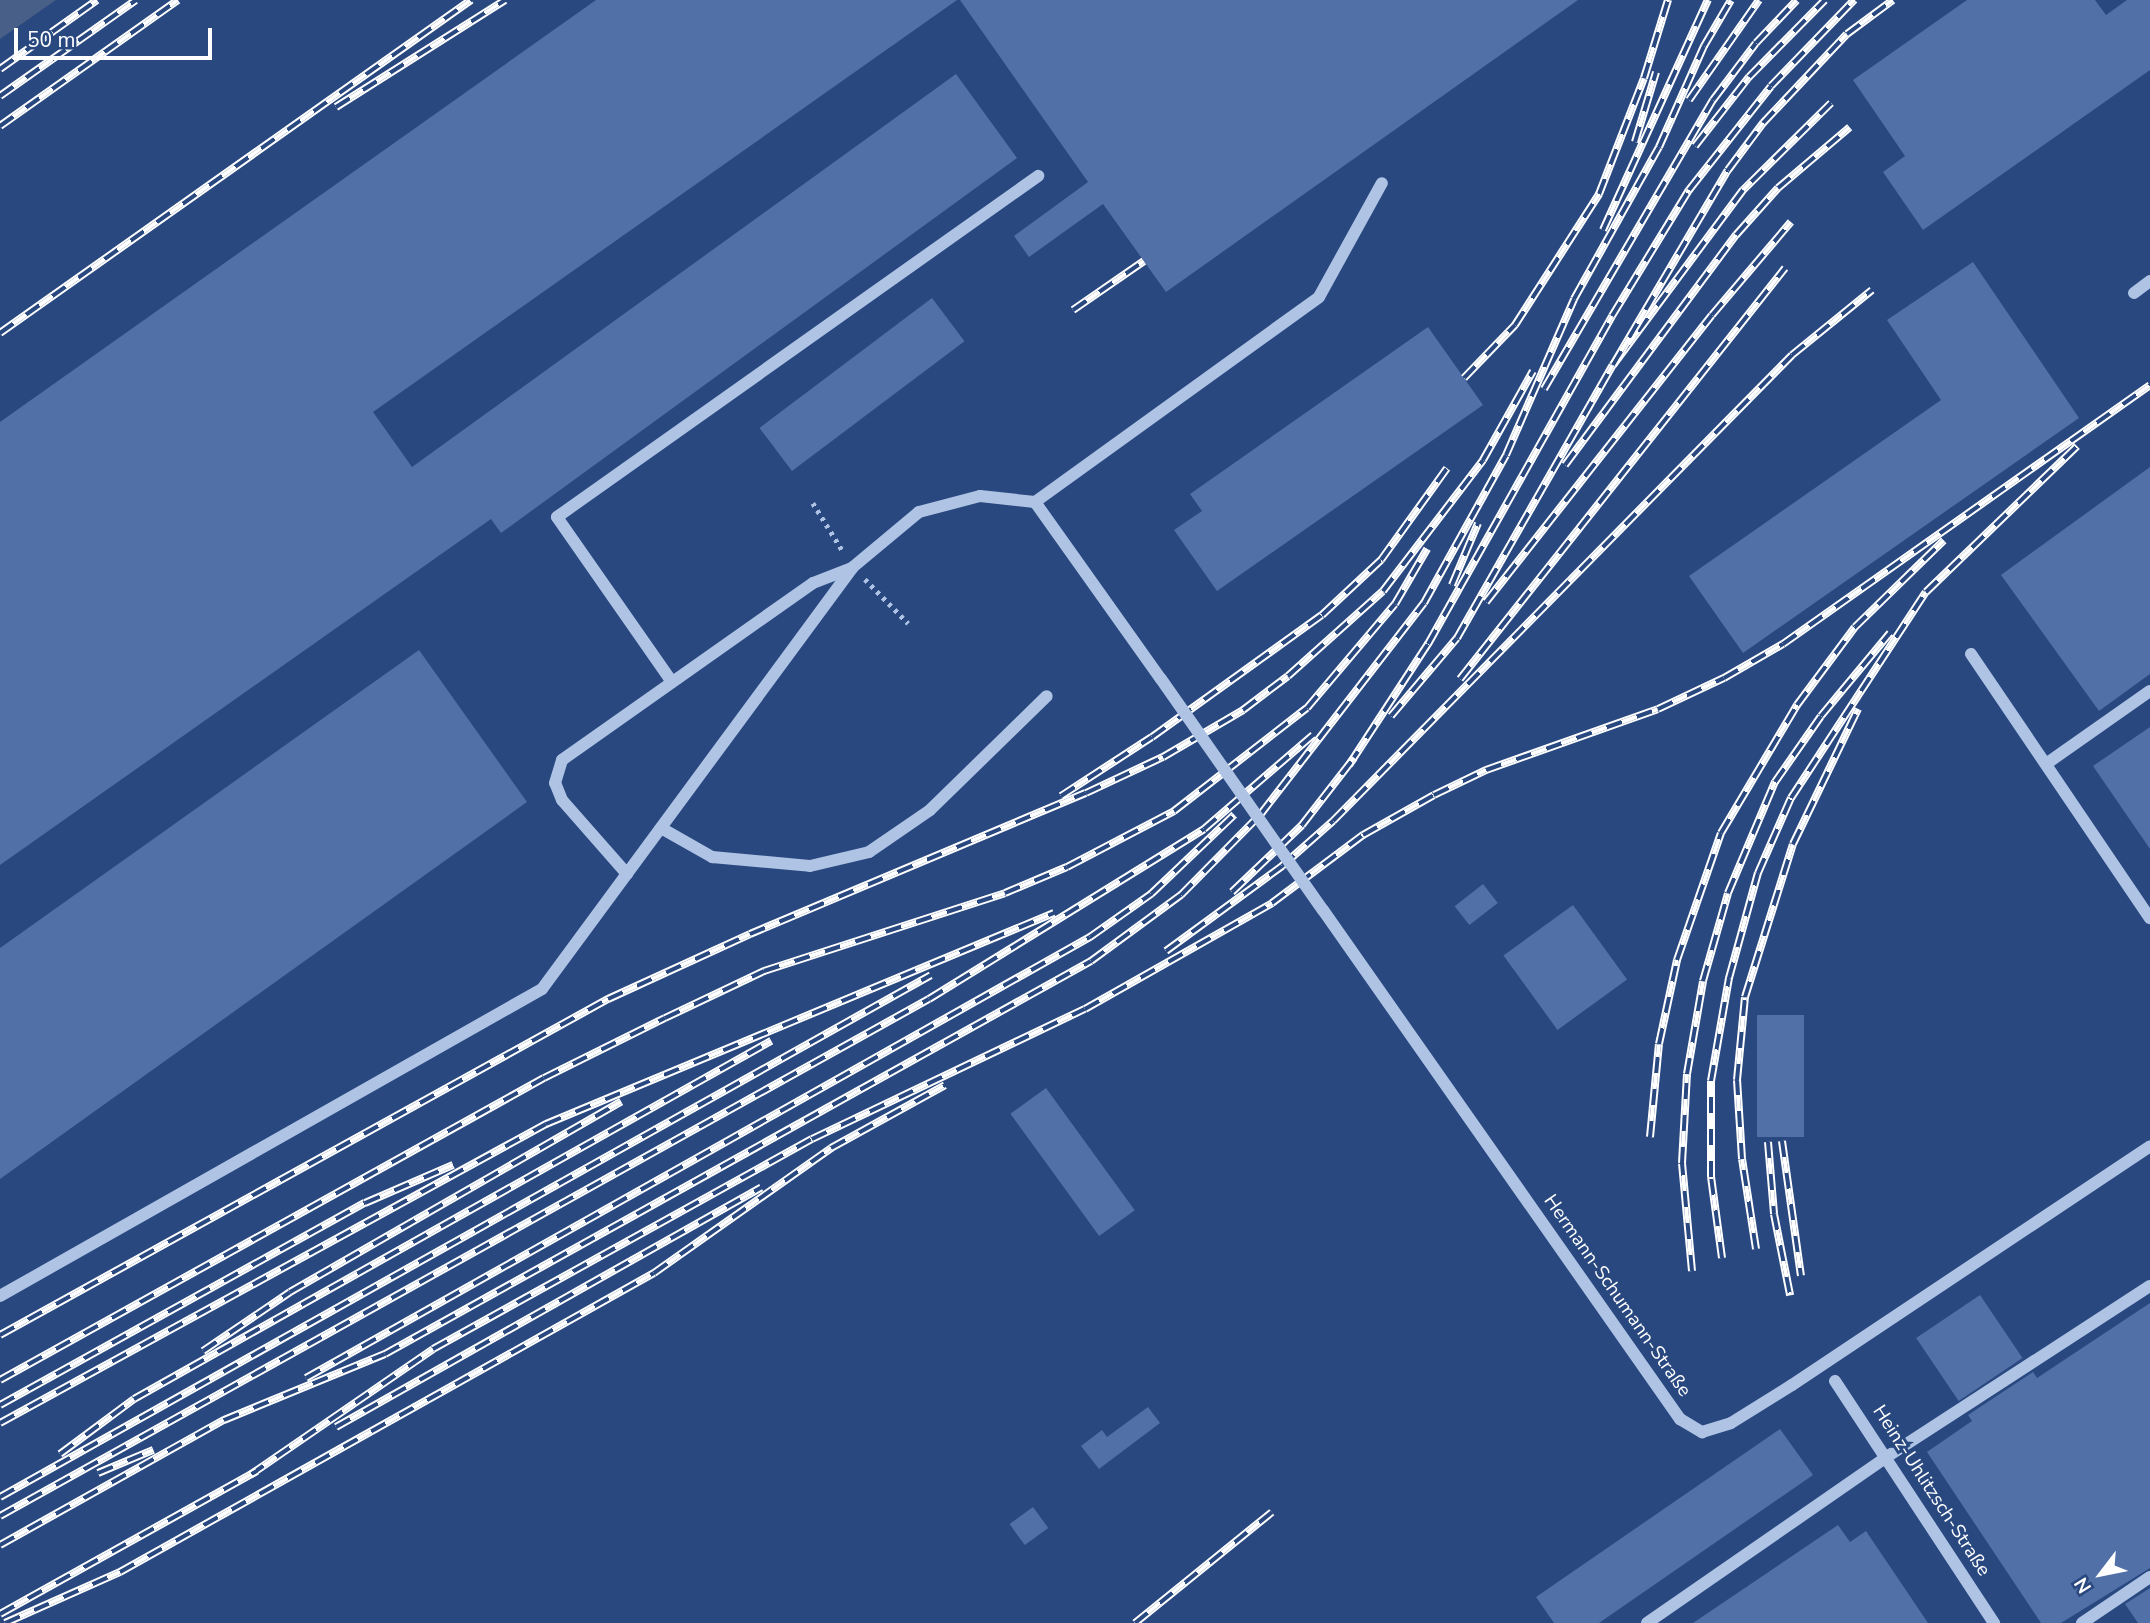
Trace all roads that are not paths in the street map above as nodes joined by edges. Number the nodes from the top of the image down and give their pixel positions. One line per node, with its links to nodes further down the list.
1 (1038, 176): 8 (street)
2 (1382, 183): 5 (street)
3 (2150, 281): 4 (street)
4 (2134, 293)
5 (1035, 502): 6 (street); 15 (street, Hermann-Schumann-Straße, bridge)
6 (853, 567): 8 (street); 12 (street)
7 (1971, 654): 11 (street)
8 (672, 682): 13 (street)
9 (2150, 691): 11 (street)
10 (1047, 696): 12 (street)
11 (2046, 764): 14 (street)
12 (661, 828): 13 (street)
13 (627, 874): 17 (street)
14 (2150, 918)
15 (2150, 1146)
16 (2150, 1286): 19 (street)
17 (0, 1296)
18 (1835, 1381): 19 (street, Heinz-Uhlitzsch-Straße)
19 (1885, 1458): 21 (street); 22 (street, Heinz-Uhlitzsch-Straße)
20 (2150, 1577): 23 (street)
21 (1647, 1623)
22 (1994, 1623)
23 (2082, 1623)

